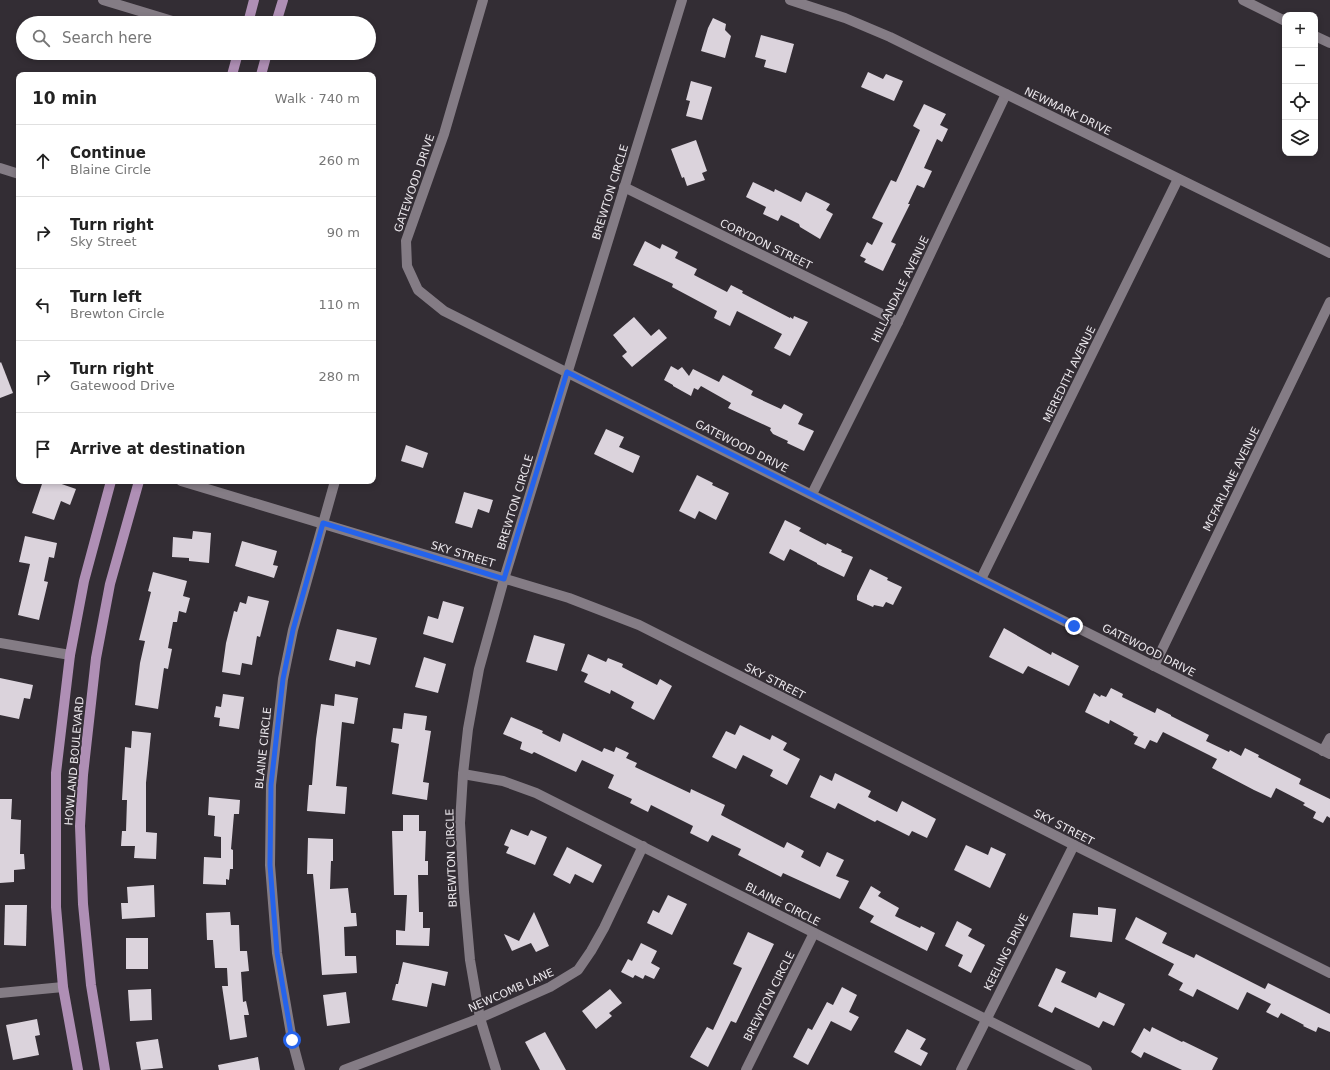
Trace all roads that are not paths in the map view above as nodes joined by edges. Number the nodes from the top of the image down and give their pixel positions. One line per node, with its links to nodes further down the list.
1 (103, 0): 8 (street)
2 (254, 0): 9 (main road)
3 (283, 0): 10 (main road)
4 (483, 0): 26 (street, GATEWOOD DRIVE)
5 (682, 0): 22 (street, BREWTON CIRCLE)
6 (790, 0): 18 (street, NEWMARK DRIVE)
7 (1243, 0): 11 (street)
8 (155, 16)
9 (250, 16)
10 (278, 16)
11 (1282, 20)
12 (1318, 37): 13 (street)
13 (1330, 43)
14 (236, 60): 16 (main road)
15 (265, 60): 17 (main road)
16 (233, 72)
17 (262, 72)
18 (1006, 94): 21 (street, NEWMARK DRIVE); 25 (street, HILLANDALE AVENUE)
19 (0, 168): 20 (street)
20 (16, 173)
21 (1178, 179): 23 (street, NEWMARK DRIVE); 34 (street, MEREDITH AVENUE)
22 (624, 187): 25 (street, CORYDON STREET); 26 (street, BREWTON CIRCLE)
23 (1330, 253)
24 (1330, 302): 37 (street, MCFARLANE AVENUE)
25 (898, 322): 31 (street, HILLANDALE AVENUE)
26 (567, 372): 31 (street, GATEWOOD DRIVE); 33 (street, BREWTON CIRCLE)
27 (110, 484): 36 (main road, HOWLAND BOULEVARD)
28 (138, 484): 50 (main road, HOWLAND BOULEVARD)
29 (191, 484): 32 (street, SKY STREET)
30 (334, 484): 32 (street, BLAINE CIRCLE)
31 (812, 494): 34 (street, GATEWOOD DRIVE)
32 (323, 523): 33 (street, SKY STREET); 51 (street, BLAINE CIRCLE)
33 (504, 579): 40 (street, BREWTON CIRCLE); 41 (street, SKY STREET)
34 (981, 579): 37 (street, GATEWOOD DRIVE)
35 (0, 643): 36 (street)
36 (70, 655): 45 (main road, HOWLAND BOULEVARD)
37 (1154, 666): 39 (street, GATEWOOD DRIVE)
38 (1330, 738): 39 (street)
39 (1327, 753)
40 (463, 774): 42 (street, BLAINE CIRCLE); 47 (street, BREWTON CIRCLE)
41 (1074, 845): 44 (street, SKY STREET); 48 (street, KEELING DRIVE)
42 (643, 846): 43 (street, BLAINE CIRCLE); 47 (street, NEWCOMB LANE)
43 (814, 933): 48 (street, BLAINE CIRCLE); 54 (street, BREWTON CIRCLE)
44 (1330, 973)
45 (63, 987): 46 (street); 49 (main road, HOWLAND BOULEVARD)
46 (0, 993)
47 (480, 1018): 52 (street, NEWCOMB LANE); 53 (street, BREWTON CIRCLE)
48 (986, 1019): 55 (street, KEELING DRIVE); 56 (street, BLAINE CIRCLE)
49 (78, 1070)
50 (105, 1070)
51 (300, 1070)
52 (344, 1070)
53 (496, 1070)
54 (746, 1070)
55 (961, 1070)
56 (1087, 1070)

